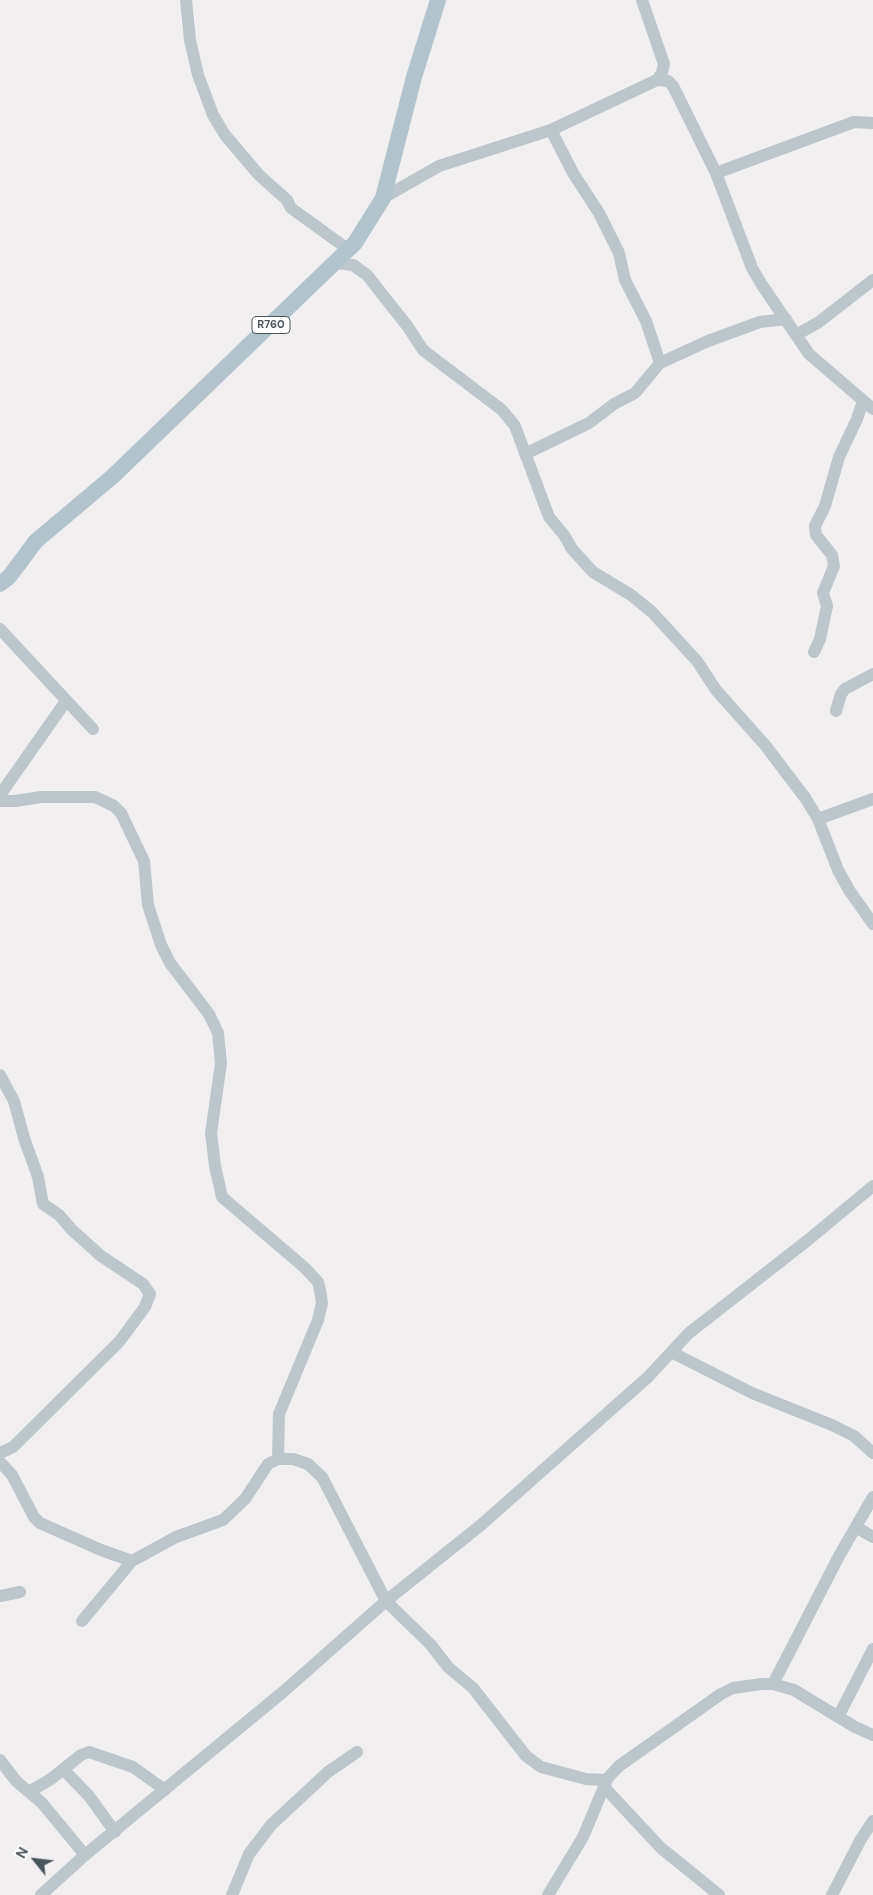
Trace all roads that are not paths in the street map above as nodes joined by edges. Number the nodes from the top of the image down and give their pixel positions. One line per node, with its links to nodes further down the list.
1 (186, 0): 9 (street)
2 (438, 0): 8 (main road, R760)
3 (642, 0): 4 (street)
4 (656, 80): 6 (street); 7 (street)
5 (873, 123): 7 (street)
6 (551, 130): 8 (street); 14 (street)
7 (716, 173): 12 (street)
8 (383, 198): 9 (main road, R760)
9 (348, 250): 10 (main road, R760)
10 (336, 263): 17 (street); 18 (main road, R760)
11 (873, 280): 13 (street)
12 (786, 319): 13 (street); 14 (street)
13 (796, 335): 15 (street)
14 (660, 363): 17 (street)
15 (863, 400): 16 (street); 20 (street)
16 (873, 410)
17 (526, 454): 28 (street)
18 (0, 584)
19 (0, 629): 22 (street)
20 (814, 652)
21 (873, 674): 23 (street)
22 (66, 702): 24 (street); 25 (street)
23 (836, 711)
24 (93, 729)
25 (0, 795)
26 (873, 799): 28 (street)
27 (0, 801): 35 (street)
28 (818, 819): 29 (street)
29 (873, 924)
30 (0, 1075): 33 (street)
31 (873, 1186): 32 (street)
32 (672, 1353): 34 (street); 43 (street)
33 (0, 1452)
34 (873, 1453)
35 (278, 1459): 40 (street); 43 (street)
36 (0, 1462): 40 (street)
37 (873, 1497): 38 (street)
38 (856, 1527): 39 (street); 46 (street)
39 (873, 1537)
40 (132, 1561): 44 (street)
41 (20, 1592): 42 (street)
42 (0, 1596)
43 (386, 1600): 52 (street); 53 (street)
44 (82, 1621)
45 (873, 1649): 47 (street)
46 (774, 1684): 47 (street); 52 (street)
47 (838, 1717): 48 (street)
48 (873, 1735)
49 (357, 1752): 59 (street)
50 (0, 1760): 54 (street)
51 (63, 1769): 53 (street); 54 (street); 56 (street)
52 (605, 1784): 60 (street); 61 (street)
53 (165, 1790): 56 (street)
54 (29, 1792): 57 (street)
55 (873, 1821): 62 (street)
56 (115, 1832): 57 (street)
57 (85, 1855): 58 (street)
58 (41, 1895)
59 (232, 1895)
60 (548, 1895)
61 (719, 1895)
62 (832, 1895)

